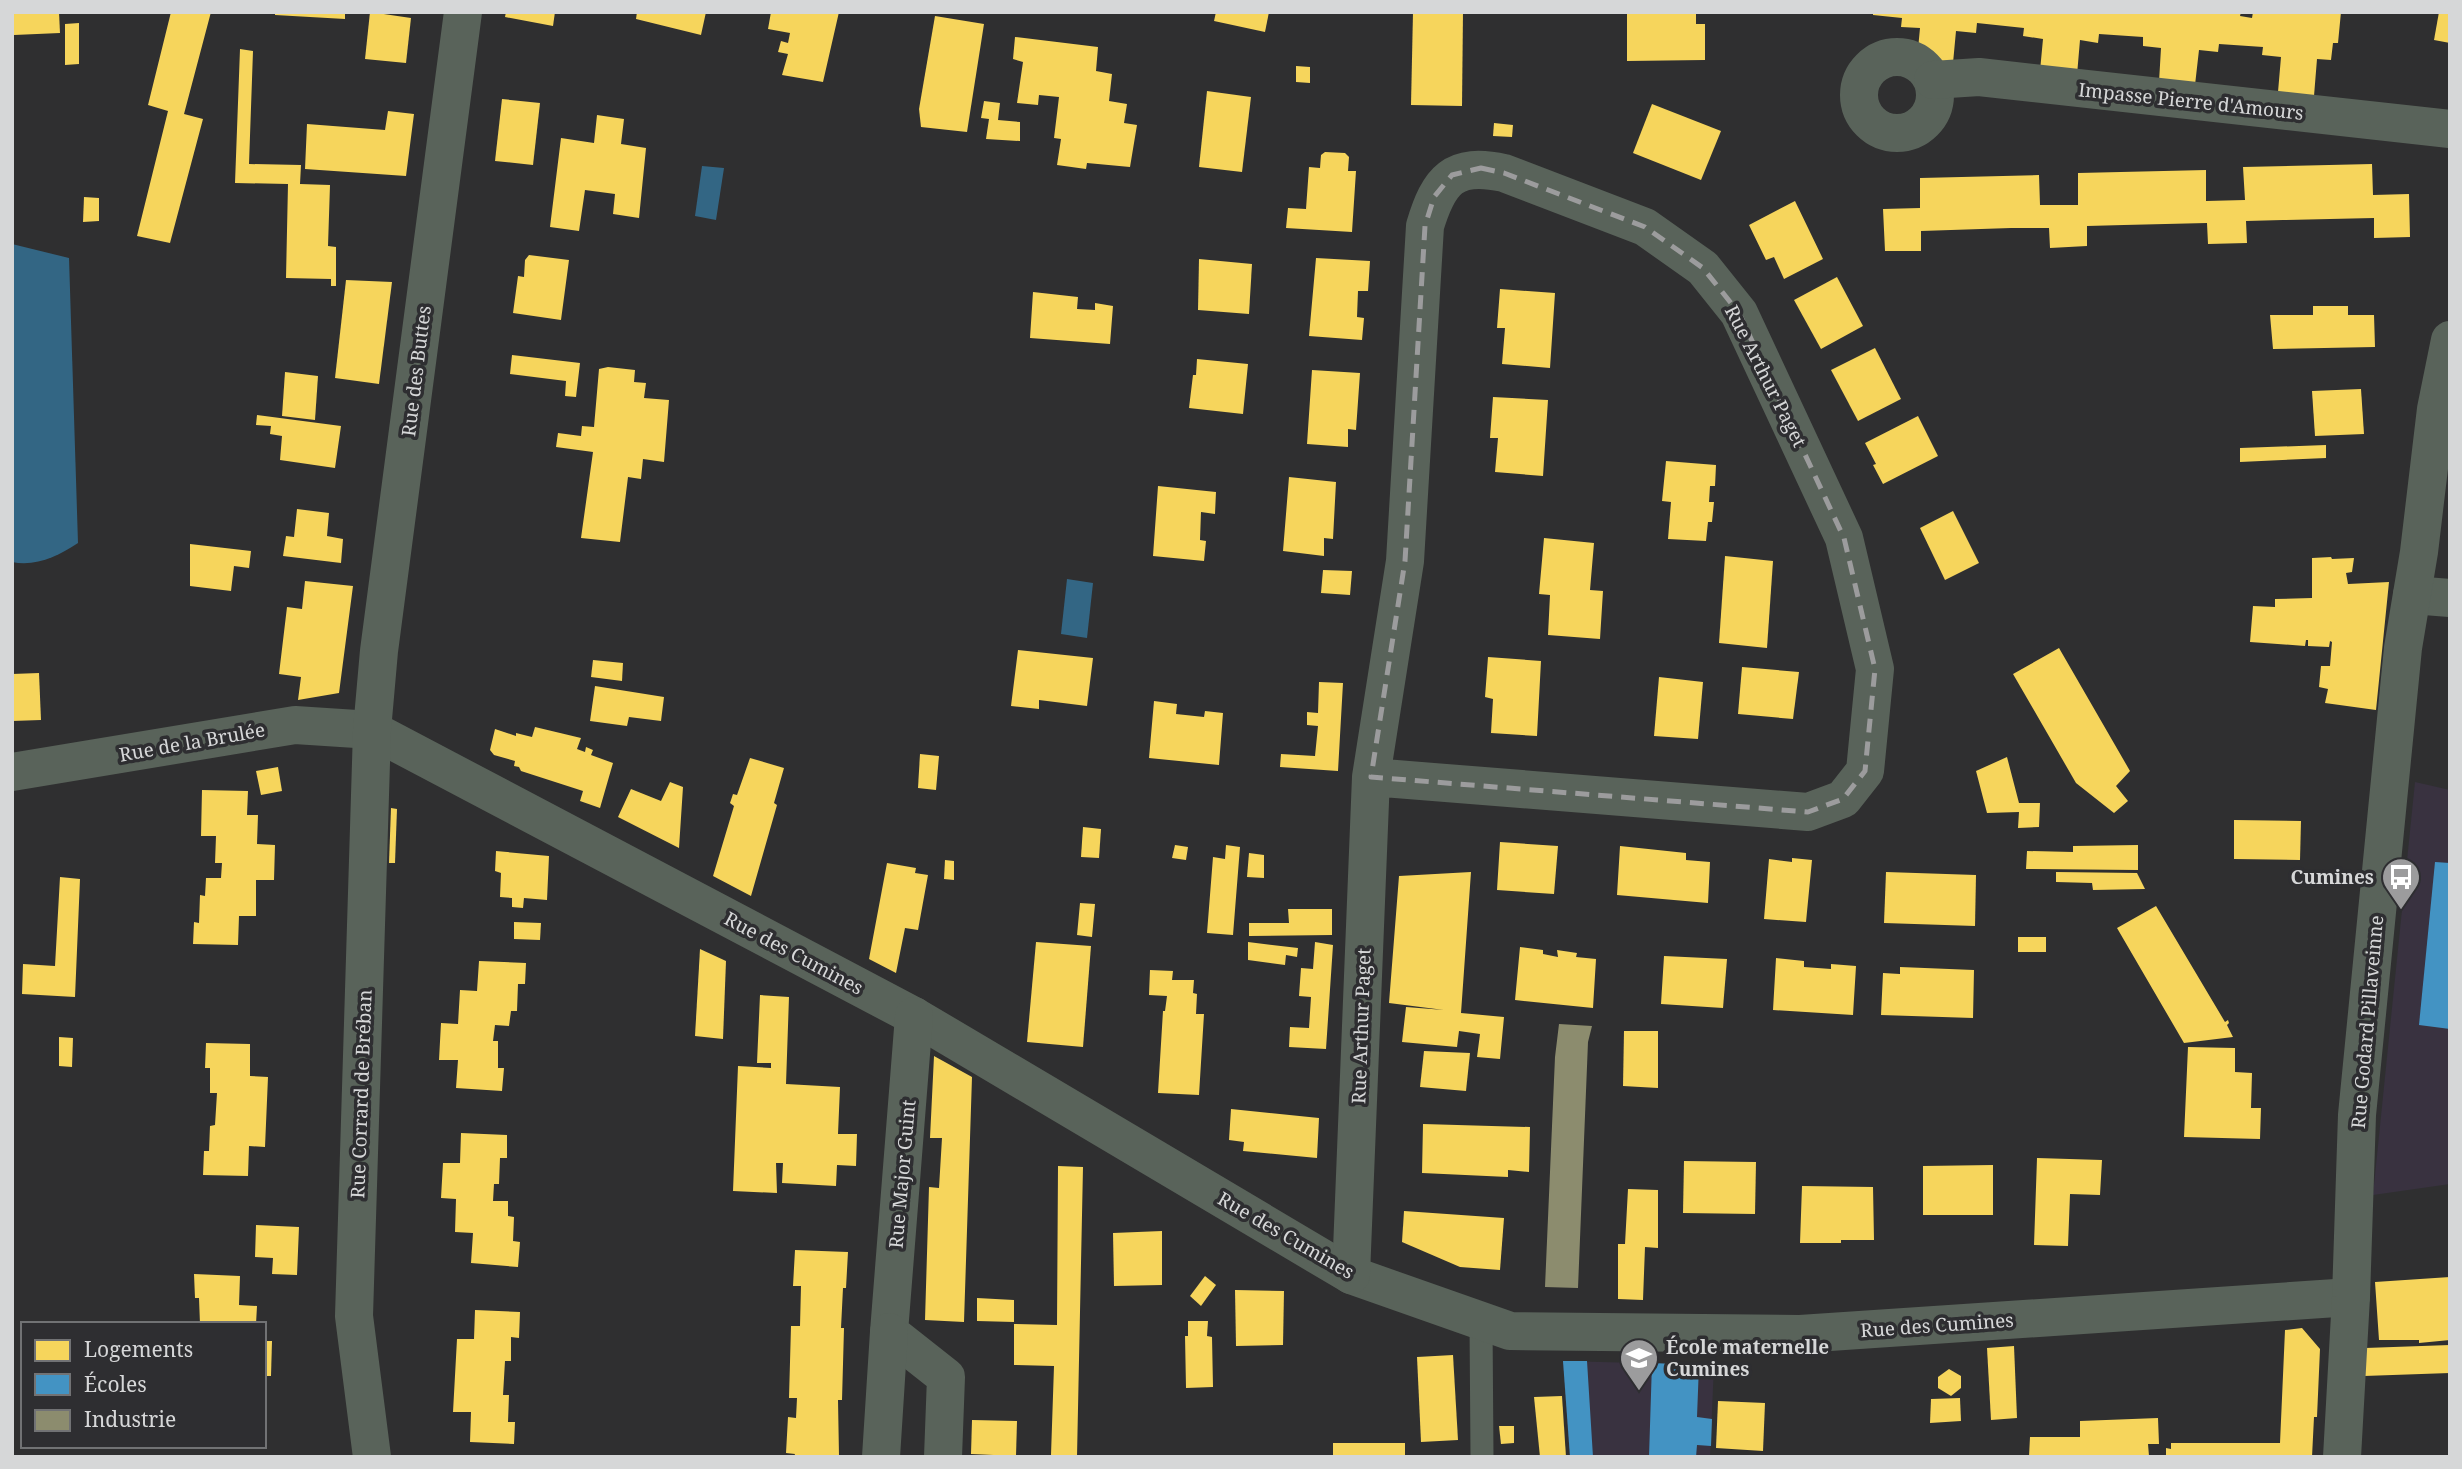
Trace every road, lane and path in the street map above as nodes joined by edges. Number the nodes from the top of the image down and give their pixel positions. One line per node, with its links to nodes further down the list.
1 (463, 12): 7 (street, Rue des Buttes)
2 (1933, 80): 3 (street, Impasse Pierre d'Amours)
3 (2450, 129)
4 (2450, 340): 5 (street, Rue Godard Pillaveinne)
5 (2412, 595): 6 (street); 12 (street, Rue Godard Pillaveinne)
6 (2450, 598)
7 (372, 730): 8 (street, Rue de la Brulée); 10 (street, Rue des Cumines); 15 (street, Rue Corrard de Bréban)
8 (12, 772)
9 (1371, 777): 9 (street, Rue Arthur Paget); 11 (street, Rue Arthur Paget)
10 (914, 1016): 11 (street, Rue des Cumines); 14 (street, Rue Major Guint)
11 (1351, 1275): 13 (street, Rue des Cumines)
12 (2351, 1297): 13 (street, Rue des Cumines); 19 (street, Rue Godard Pillaveinne)
13 (1481, 1321): 18 (lane)
14 (889, 1332): 16 (street, Rue Major Guint); 17 (street)
15 (372, 1457)
16 (881, 1457)
17 (943, 1457)
18 (1482, 1457)
19 (2342, 1457)

